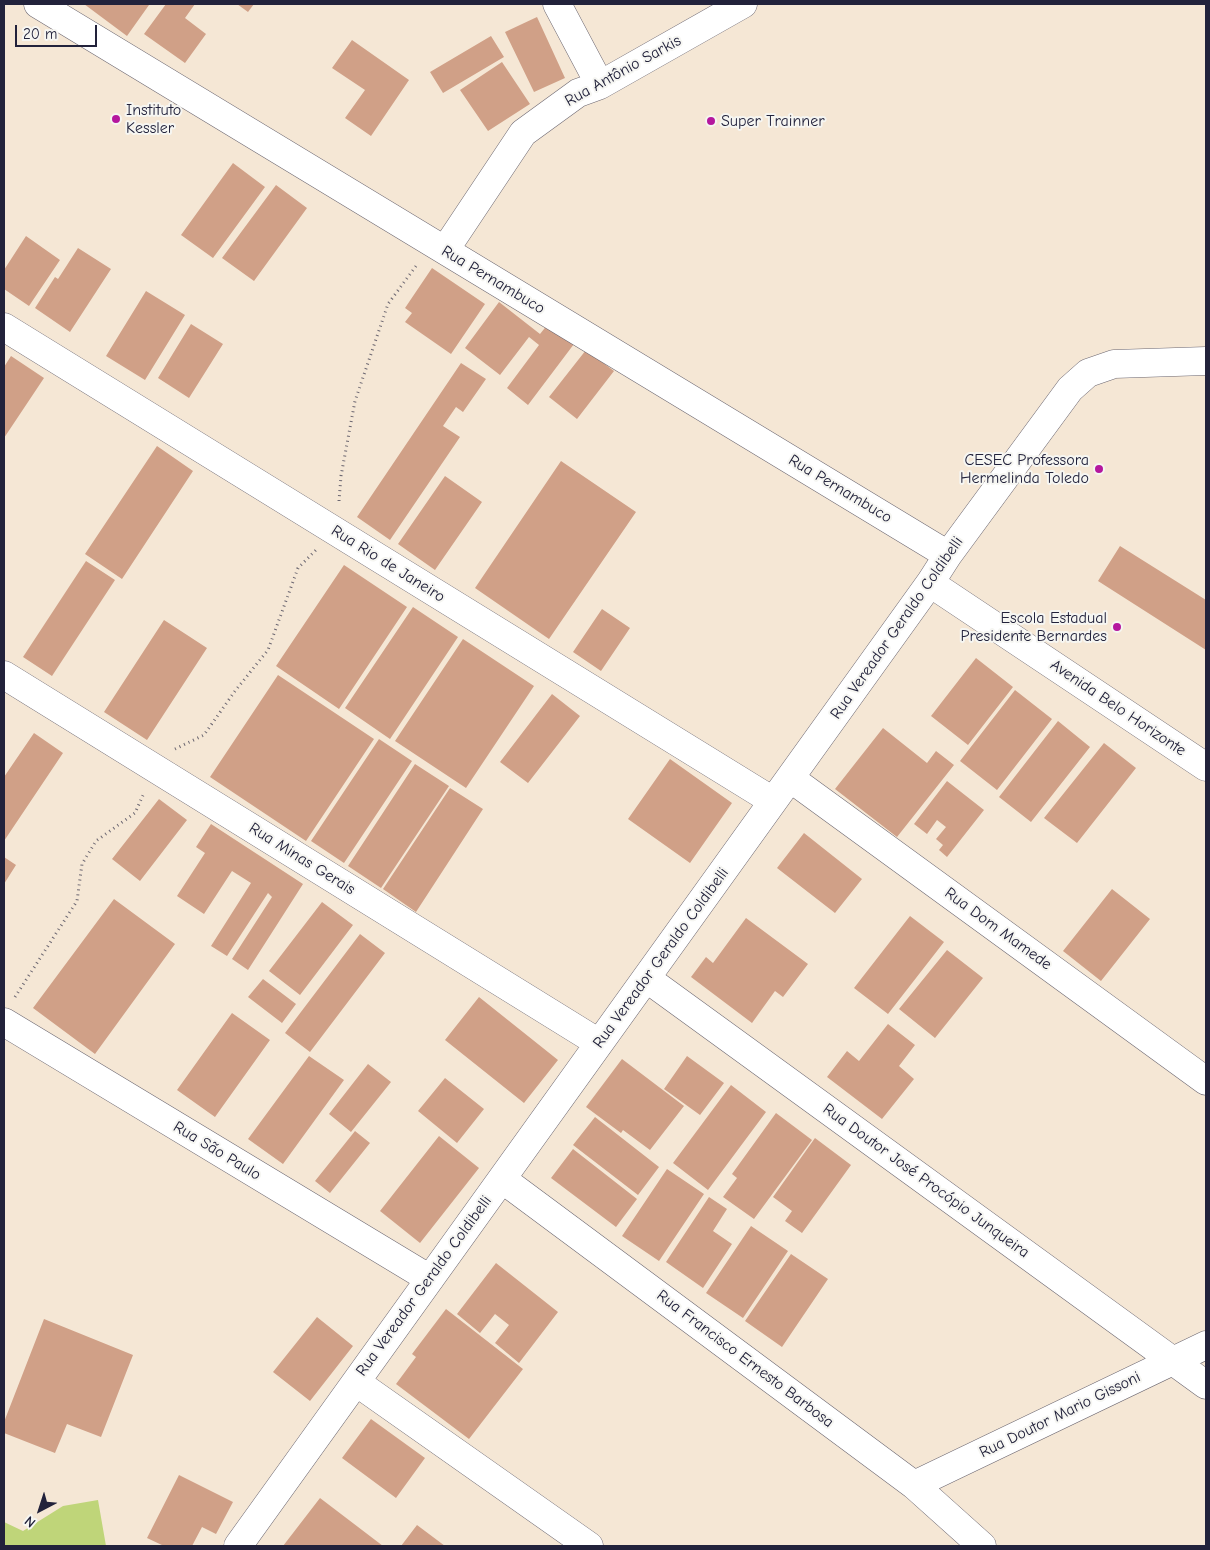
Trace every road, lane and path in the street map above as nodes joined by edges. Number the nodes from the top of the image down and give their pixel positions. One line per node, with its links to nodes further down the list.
1 (38, 4): 5 (street, Rua Pernambuco)
2 (557, 4): 4 (street)
3 (743, 4): 4 (street, Rua Antônio Sarkis)
4 (600, 85): 5 (street, Rua Antônio Sarkis)
5 (439, 247): 8 (path); 9 (street, Rua Pernambuco)
6 (4, 327): 8 (street, Rua Rio de Janeiro)
7 (1206, 361): 9 (street, Rua Vereador Geraldo Coldibelli)
8 (336, 532): 13 (path); 15 (street, Rua Rio de Janeiro)
9 (948, 555): 10 (street, Rua Vereador Geraldo Coldibelli)
10 (930, 583): 12 (street, Avenida Belo Horizonte); 14 (street, Rua Vereador Geraldo Coldibelli)
11 (4, 675): 13 (street, Rua Minas Gerais)
12 (1206, 766)
13 (156, 769): 17 (path); 18 (street, Rua Minas Gerais)
14 (790, 778): 15 (street, Rua Vereador Geraldo Coldibelli); 19 (street, Rua Dom Mamede)
15 (773, 801): 16 (street, Rua Vereador Geraldo Coldibelli)
16 (646, 978): 18 (street, Rua Vereador Geraldo Coldibelli); 23 (street, Rua Doutor José Procópio Junqueira)
17 (9, 1010): 21 (street, Rua São Paulo)
18 (600, 1043): 20 (street, Rua Vereador Geraldo Coldibelli)
19 (1206, 1081)
20 (502, 1179): 21 (street, Rua Vereador Geraldo Coldibelli); 26 (street, Rua Francisco Ernesto Barbosa)
21 (430, 1279): 24 (street, Rua Vereador Geraldo Coldibelli)
22 (1206, 1345): 23 (street, Rua Doutor Mario Gissoni)
23 (1173, 1360): 25 (street, Rua Doutor José Procópio Junqueira); 26 (street, Rua Doutor Mario Gissoni)
24 (356, 1382): 27 (street, Rua Vereador Geraldo Coldibelli); 28 (street)
25 (1206, 1385)
26 (914, 1485): 29 (street, Rua Francisco Ernesto Barbosa)
27 (238, 1546)
28 (589, 1546)
29 (982, 1546)

